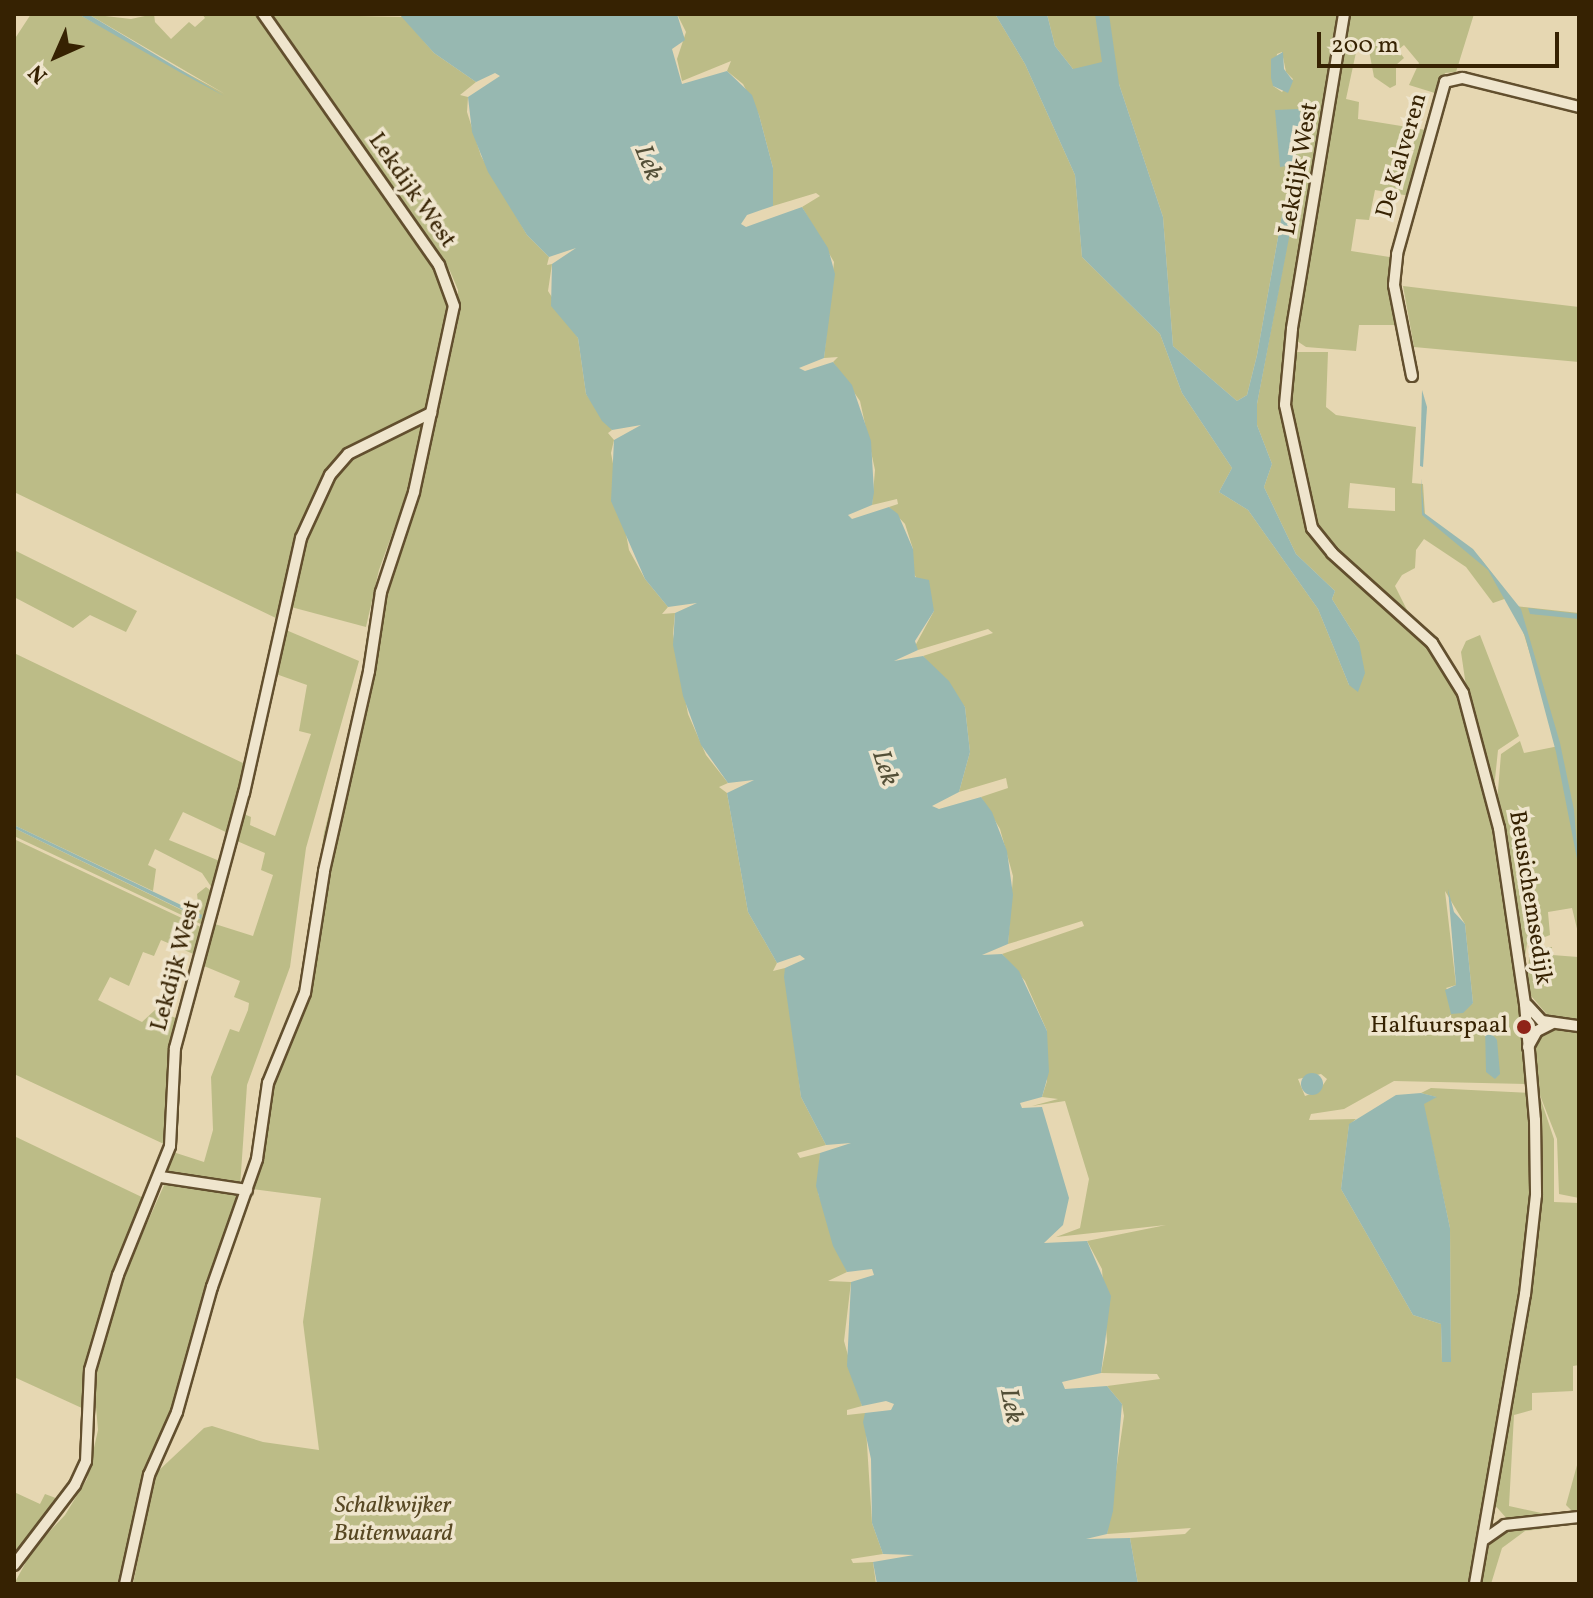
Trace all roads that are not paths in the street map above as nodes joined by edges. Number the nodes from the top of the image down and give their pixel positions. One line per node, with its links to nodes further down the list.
1 (263, 14): 6 (street, Lekdijk West)
2 (1344, 14): 4 (street, Lekdijk West)
3 (1579, 107): 5 (street, De Kalveren)
4 (1292, 329): 7 (street, Beusichemsedijk)
5 (1412, 376)
6 (431, 413): 11 (street, Lekdijk West); 12 (street, Lekdijk West)
7 (1525, 1004): 8 (street); 10 (street, Beusichemsedijk)
8 (1551, 1024): 9 (street); 10 (street)
9 (1579, 1026)
10 (1528, 1047): 13 (street, Beusichemsedijk)
11 (161, 1177): 12 (street); 17 (street, Lekdijk West)
12 (247, 1190): 18 (street, Lekdijk West)
13 (1492, 1505): 15 (street); 16 (street, Beusichemsedijk)
14 (1579, 1517): 15 (street)
15 (1513, 1524): 16 (street)
16 (1485, 1539): 19 (street, Beusichemsedijk)
17 (14, 1565)
18 (125, 1584)
19 (1475, 1584)

